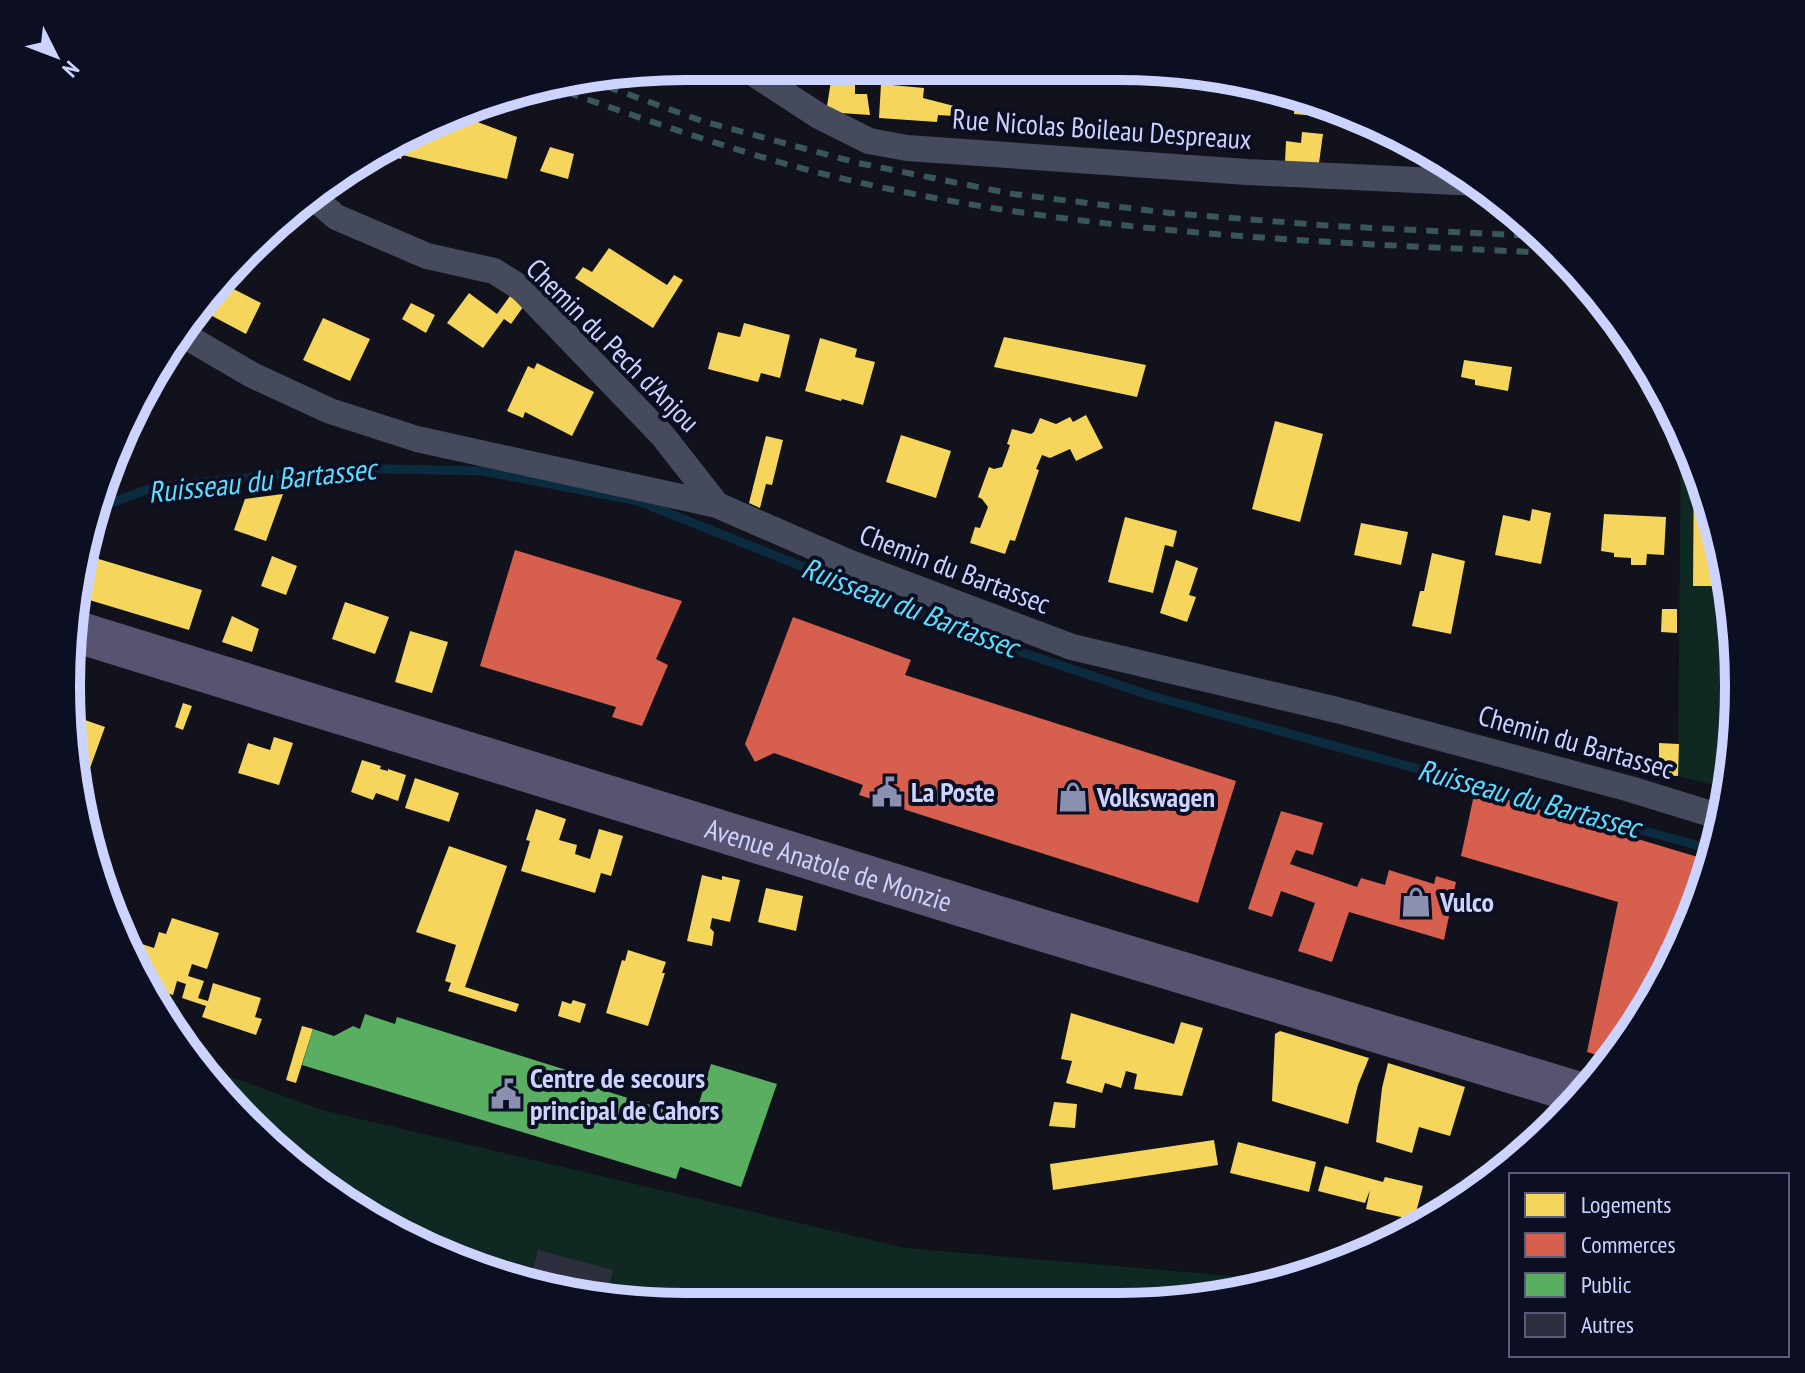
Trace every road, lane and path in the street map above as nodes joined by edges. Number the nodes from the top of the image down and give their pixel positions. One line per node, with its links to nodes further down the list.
1 (764, 80): 2 (street, Rue Nicolas Boileau Despreaux)
2 (1455, 182)
3 (320, 203): 5 (street, Chemin du Pech d'Anjou)
4 (190, 339): 5 (street, Chemin du Bartassec)
5 (717, 505): 7 (street, Chemin du Bartassec)
6 (82, 634): 8 (main road, Avenue Anatole de Monzie)
7 (1711, 814)
8 (1570, 1090)

